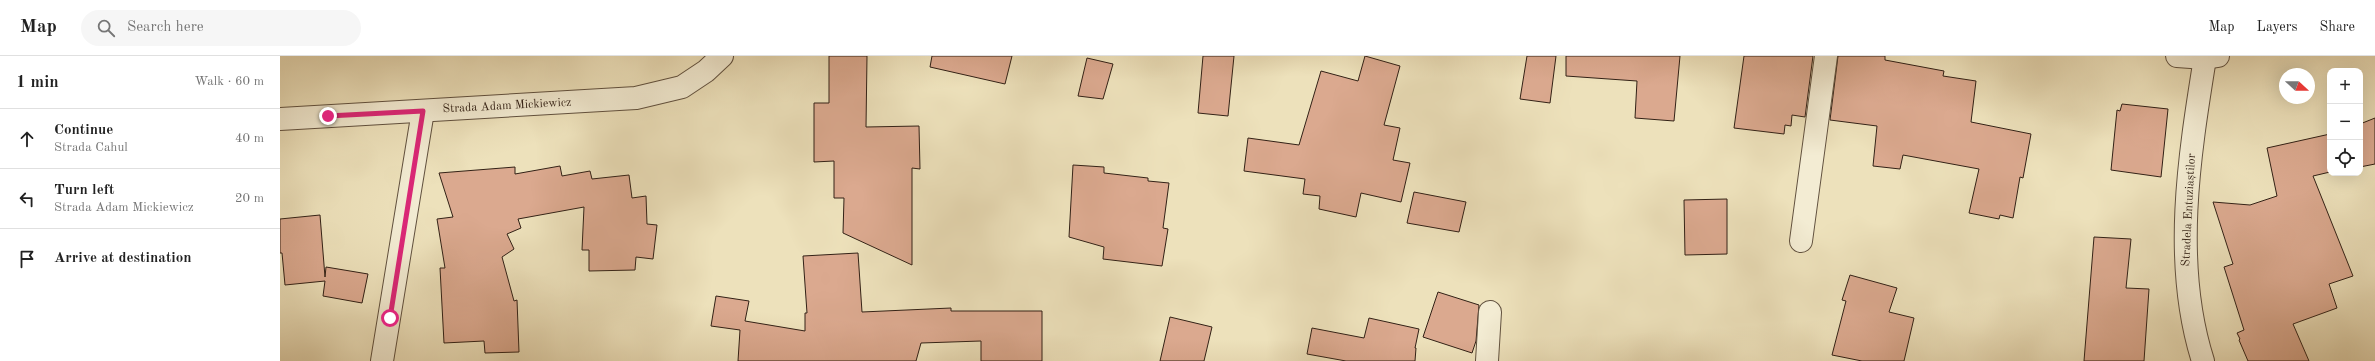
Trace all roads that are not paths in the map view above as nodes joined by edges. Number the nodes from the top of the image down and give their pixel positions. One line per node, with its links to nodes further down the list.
1 (722, 56): 5 (street, Strada Adam Mickiewicz)
2 (1826, 56): 7 (street)
3 (2177, 56): 4 (street)
4 (2211, 57): 11 (street, Stradela Entuziaștilor)
5 (423, 111): 6 (street, Strada Adam Mickiewicz); 9 (street)
6 (280, 119)
7 (1802, 241)
8 (1490, 312): 10 (street)
9 (382, 361)
10 (1487, 361)
11 (2203, 361)

